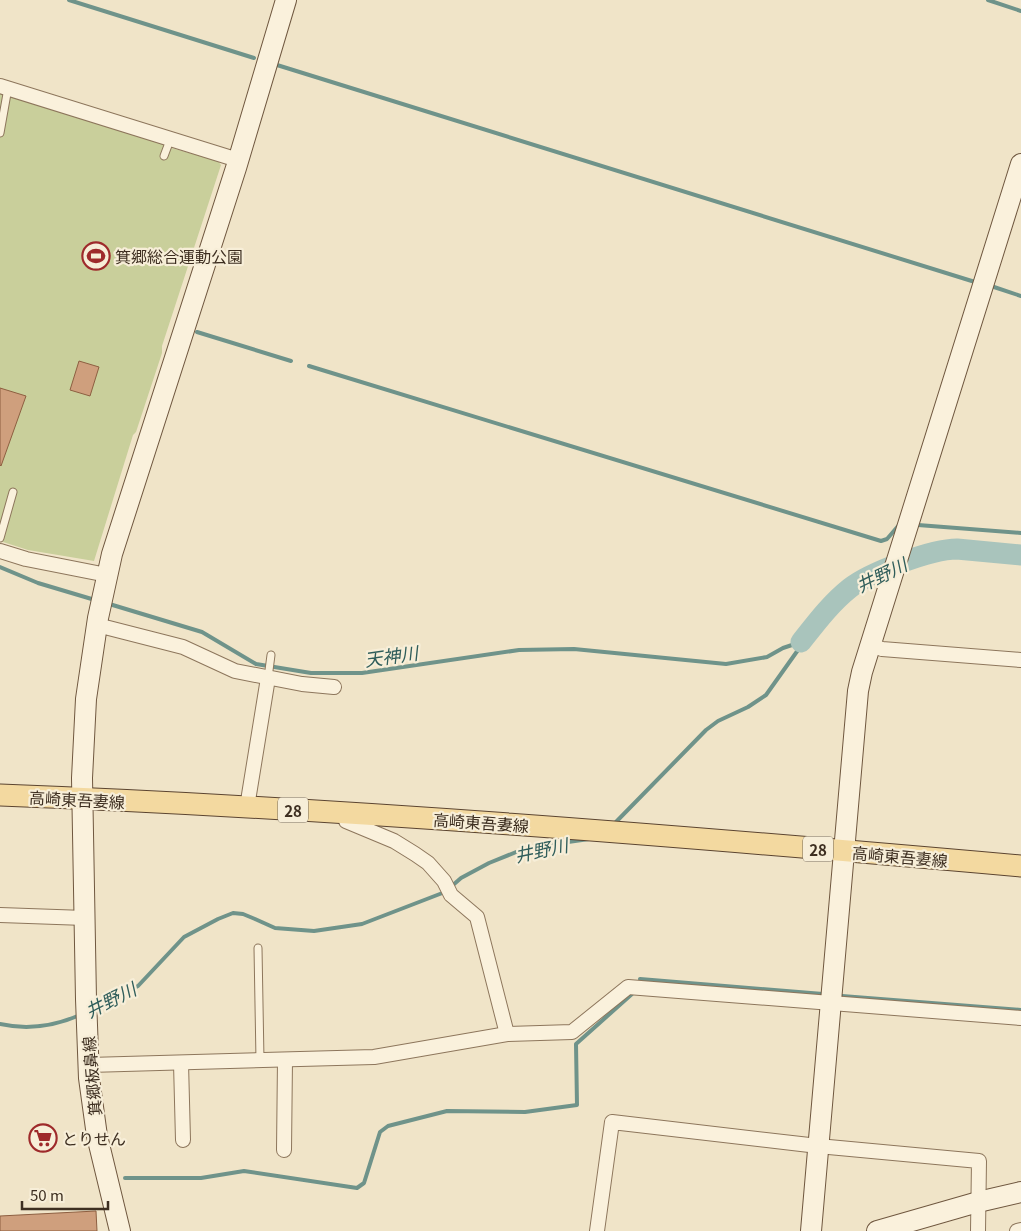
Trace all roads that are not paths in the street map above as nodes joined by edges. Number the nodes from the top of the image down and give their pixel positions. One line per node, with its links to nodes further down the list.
1 (286, 0): 6 (street, 箕郷板鼻線)
2 (4, 87): 3 (lane); 4 (street)
3 (0, 133)
4 (170, 140): 5 (lane); 6 (street)
5 (164, 156)
6 (238, 160): 11 (street, 箕郷板鼻線)
7 (1021, 164): 13 (street)
8 (13, 492): 9 (lane)
9 (0, 538)
10 (0, 551): 11 (street)
11 (106, 580): 12 (street, 箕郷板鼻線)
12 (98, 621): 16 (street); 19 (street, 箕郷板鼻線)
13 (870, 645): 15 (street); 22 (street)
14 (271, 655): 16 (lane)
15 (1021, 660)
16 (269, 673): 17 (street); 20 (street)
17 (334, 687)
18 (0, 795): 19 (main road, 高崎東吾妻線 / 28)
19 (83, 799): 20 (main road, 高崎東吾妻線 / 28); 25 (street, 箕郷板鼻線)
20 (247, 807): 21 (main road, 高崎東吾妻線 / 28)
21 (344, 813): 22 (main road, 高崎東吾妻線 / 28); 29 (street)
22 (844, 851): 23 (main road, 高崎東吾妻線 / 28); 27 (street)
23 (1021, 866)
24 (0, 915): 25 (street)
25 (85, 918): 33 (street, 箕郷板鼻線)
26 (258, 948): 30 (lane)
27 (832, 1003): 28 (street); 29 (street); 35 (street)
28 (1021, 1018)
29 (507, 1034): 31 (street)
30 (260, 1060): 31 (street); 32 (street)
31 (285, 1060): 36 (street)
32 (181, 1063): 33 (street); 34 (street)
33 (89, 1065): 40 (street, 箕郷板鼻線)
34 (183, 1140)
35 (818, 1146): 38 (street); 41 (street); 42 (street)
36 (284, 1150)
37 (1021, 1192): 38 (street)
38 (978, 1202): 43 (street); 44 (street)
39 (1021, 1230): 45 (street)
40 (120, 1231)
41 (597, 1231)
42 (811, 1231)
43 (877, 1231)
44 (978, 1231)
45 (1017, 1231)

